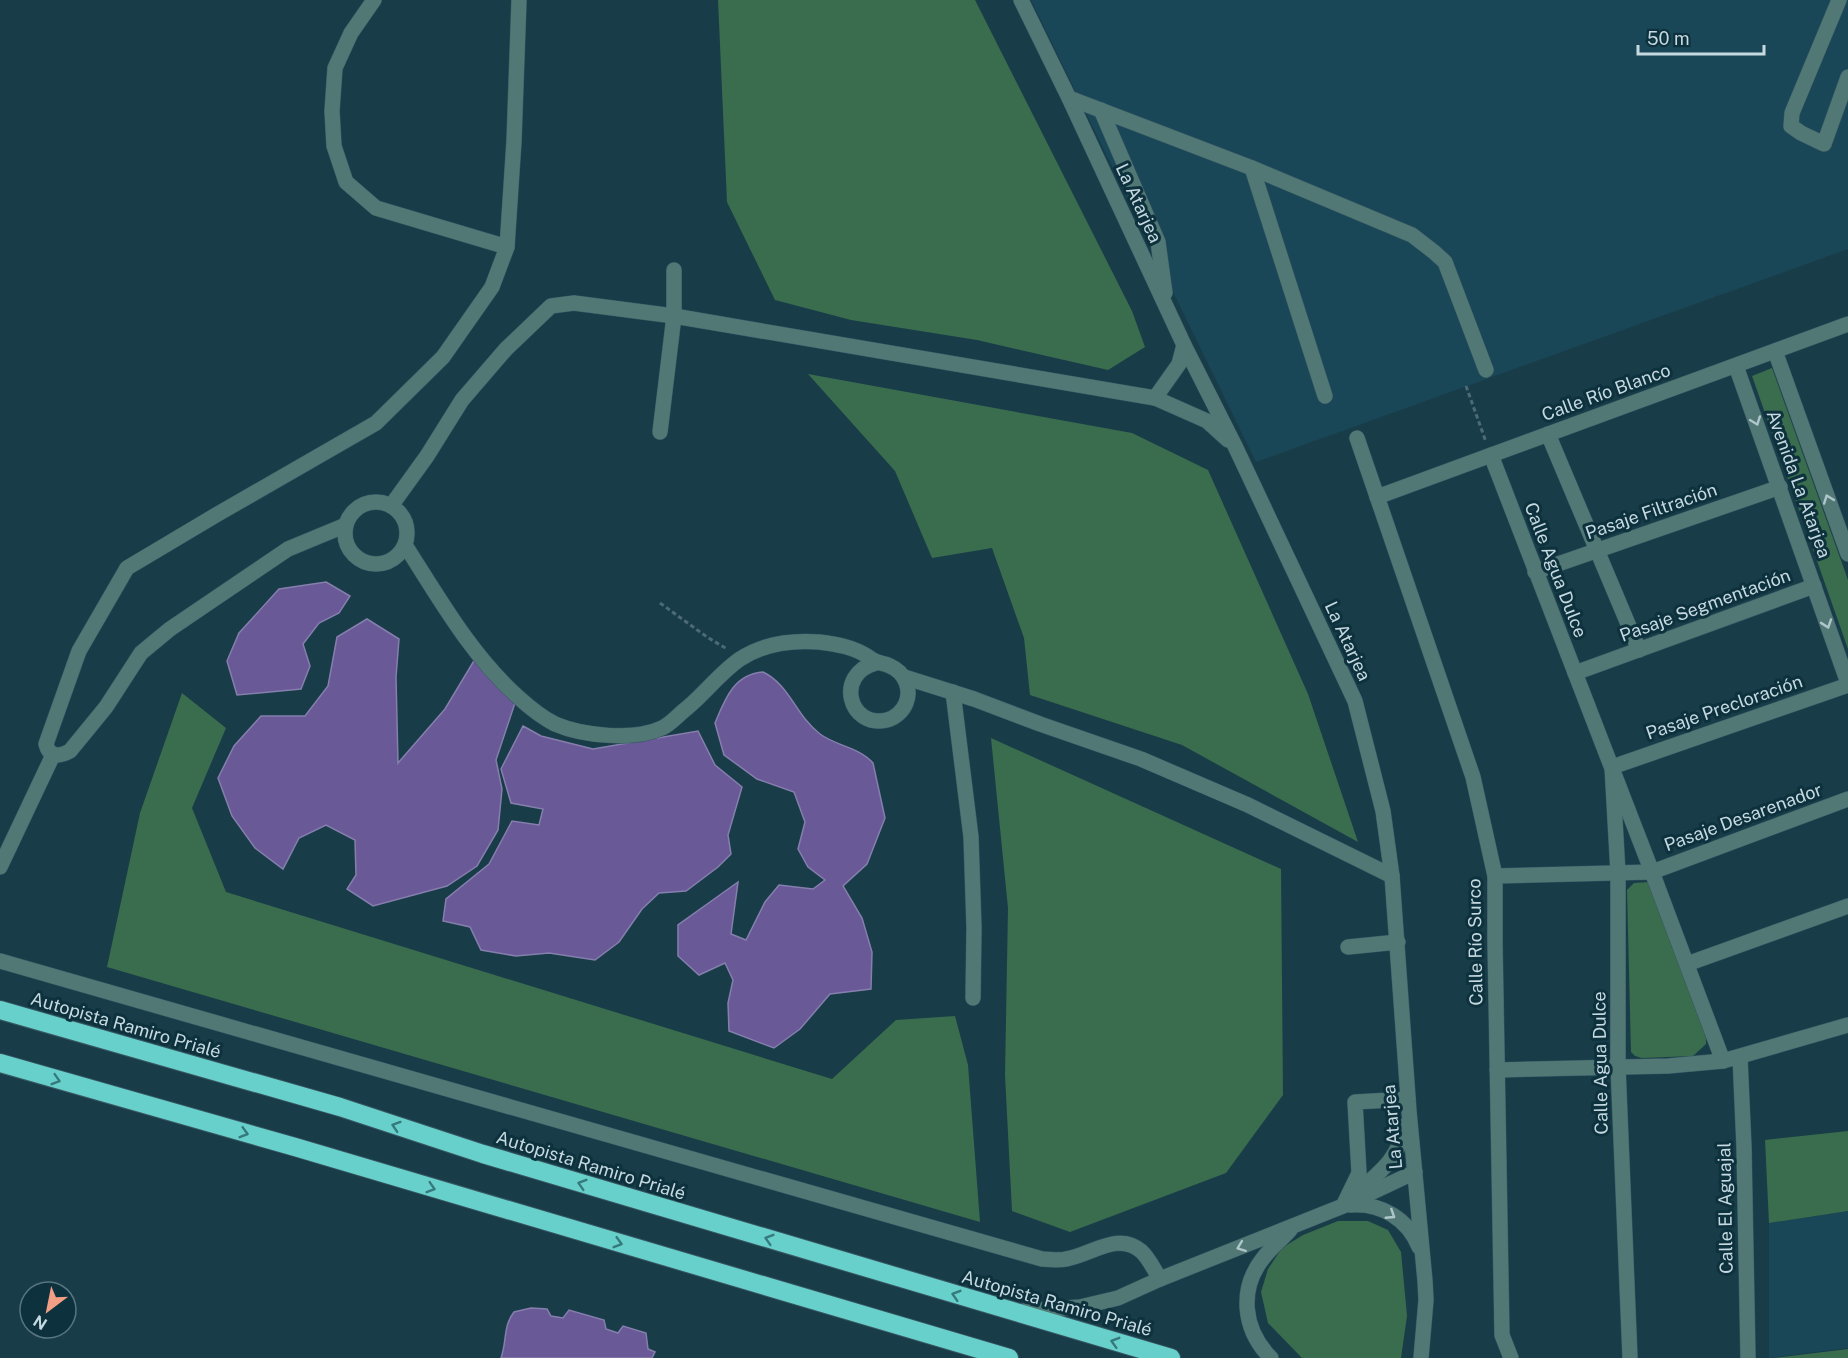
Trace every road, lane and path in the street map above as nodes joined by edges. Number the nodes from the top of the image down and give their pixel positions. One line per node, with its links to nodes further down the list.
1 (374, 0): 9 (street)
2 (519, 0): 9 (street)
3 (1020, 0): 6 (street, La Atarjea)
4 (1839, 0): 5 (street)
5 (1848, 76)
6 (1069, 98): 7 (street); 11 (street, La Atarjea)
7 (1101, 110): 8 (street); 11 (street)
8 (1252, 168): 17 (street); 19 (street)
9 (507, 247): 43 (street)
10 (675, 270): 12 (street)
11 (1167, 308): 14 (street, La Atarjea)
12 (674, 316): 20 (street); 21 (street); 28 (street)
13 (1848, 324): 15 (street, Calle Río Blanco)
14 (1184, 345): 20 (street); 24 (street, La Atarjea)
15 (1775, 351): 16 (street, Calle Río Blanco); 32 (street, Avenida La Atarjea, one-way to 15)
16 (1736, 366): 22 (street, Calle Río Blanco); 26 (street, Avenida La Atarjea, one-way to 26)
17 (1486, 370)
18 (1466, 386): 25 (path)
19 (1325, 396)
20 (1155, 398): 24 (street)
21 (660, 432)
22 (1548, 434): 25 (street, Calle Río Blanco); 31 (street)
23 (1357, 438): 27 (street, Calle Río Surco)
24 (1235, 446): 49 (street, La Atarjea)
25 (1491, 455): 27 (street, Calle Río Blanco); 33 (street, Calle Agua Dulce)
26 (1780, 487): 31 (street, Pasaje Filtración); 34 (street, Avenida La Atarjea)
27 (1377, 496): 50 (street, Calle Río Surco)
28 (391, 506): 29 (street); 30 (street)
29 (346, 525): 30 (street); 43 (street)
30 (405, 545): 37 (street)
31 (1598, 550): 33 (street, Pasaje Filtración); 36 (street)
32 (1848, 554)
33 (1535, 572): 39 (street, Calle Agua Dulce)
34 (1814, 586): 36 (street, Pasaje Segmentación); 41 (street, Avenida La Atarjea, one-way to 41)
35 (660, 603): 37 (path)
36 (1640, 650): 39 (street, Pasaje Segmentación)
37 (740, 659): 38 (street)
38 (876, 663): 40 (street); 40 (street)
39 (1575, 673): 44 (street, Calle Agua Dulce)
40 (904, 676): 42 (street)
41 (1848, 684): 44 (street, Pasaje Precloración)
42 (953, 692): 49 (street); 56 (street)
43 (53, 755): 46 (street)
44 (1612, 767): 47 (street, Calle Agua Dulce); 48 (street, Calle Agua Dulce)
45 (1848, 799): 47 (street, Pasaje Desarenador)
46 (0, 867)
47 (1652, 872): 48 (street, Pasaje Desarenador); 55 (street, Calle Agua Dulce)
48 (1618, 873): 50 (street, Pasaje Desarenador); 62 (street, Calle Agua Dulce)
49 (1392, 876): 52 (street, La Atarjea)
50 (1496, 876): 63 (street, Calle Río Surco)
51 (1848, 906): 55 (street)
52 (1398, 942): 53 (street); 64 (street, La Atarjea)
53 (1348, 947)
54 (0, 961): 69 (street)
55 (1687, 964): 60 (street, Calle Agua Dulce)
56 (973, 998)
57 (0, 1010): 70 (highway, Autopista Ramiro Prialé, one-way to 57)
58 (1848, 1025): 59 (street)
59 (1740, 1056): 60 (street); 79 (street, Calle El Aguajal)
60 (1723, 1061): 62 (street)
61 (0, 1063): 71 (highway, one-way to 71)
62 (1618, 1066): 63 (street); 78 (street, Calle Agua Dulce)
63 (1497, 1070): 77 (street, Calle Río Surco)
64 (1409, 1105): 65 (street, La Atarjea); 66 (street); 66 (street)
65 (1415, 1172): 66 (street); 68 (street, La Atarjea)
66 (1343, 1206): 67 (street); 68 (street, one-way to 68)
67 (1295, 1226): 69 (street, one-way to 69); 75 (street)
68 (1422, 1252): 76 (street, La Atarjea)
69 (1160, 1279): 70 (street)
70 (1012, 1311): 74 (highway, Autopista Ramiro Prialé, one-way to 70)
71 (974, 1347): 72 (street); 73 (highway)
72 (997, 1358)
73 (1009, 1358)
74 (1171, 1358)
75 (1271, 1358)
76 (1421, 1358)
77 (1511, 1358)
78 (1630, 1358)
79 (1748, 1358)

